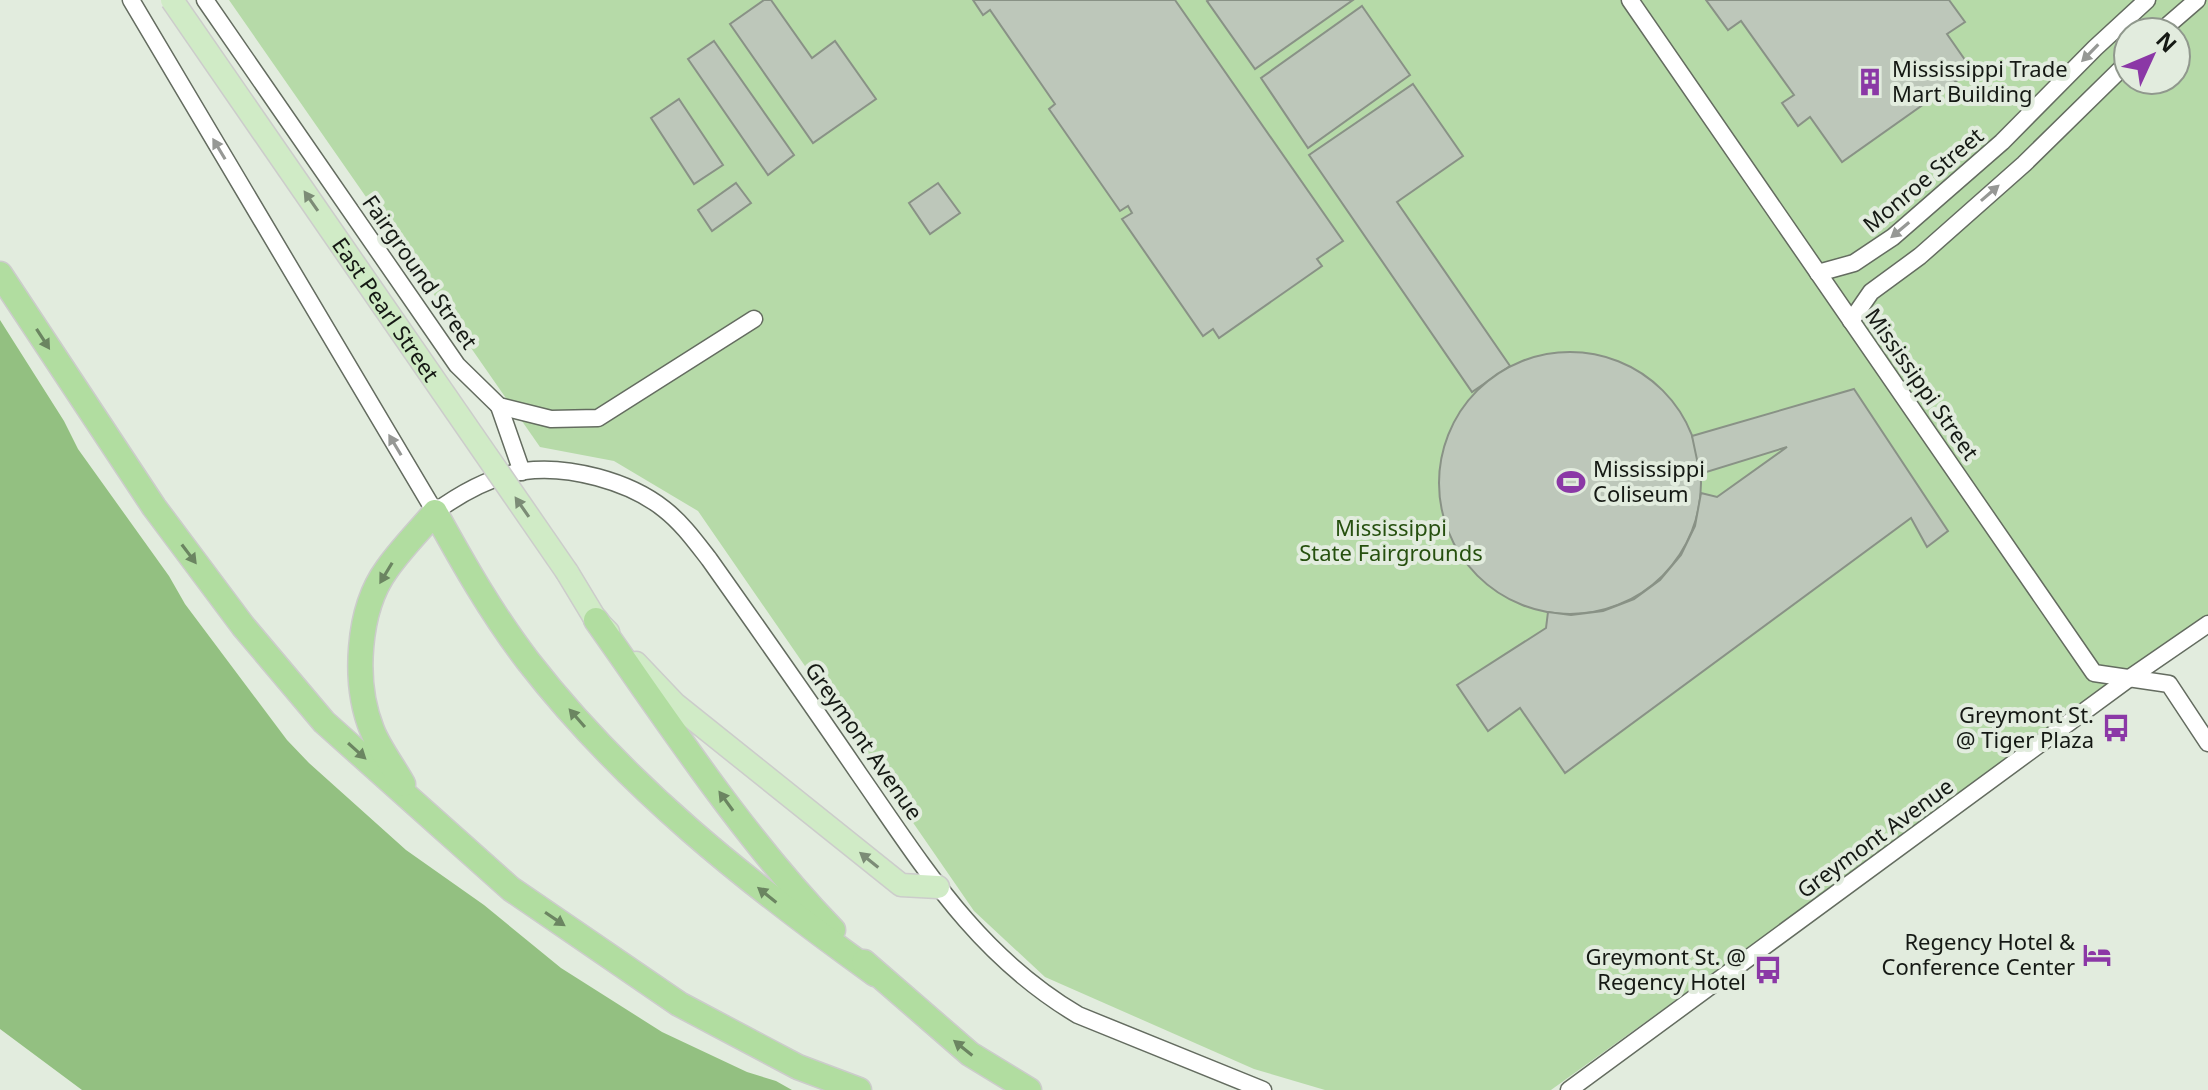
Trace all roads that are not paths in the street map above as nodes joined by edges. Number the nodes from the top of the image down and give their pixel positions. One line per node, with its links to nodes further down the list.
1 (131, 0): 15 (street, one-way to 1)
2 (172, 0): 16 (main road, East Pearl Street, one-way to 2, bridge)
3 (205, 0): 13 (street, Fairground Street)
4 (1630, 0): 9 (street, Mississippi Street)
5 (2147, 0): 9 (street, Monroe Street, one-way to 9)
6 (2197, 0): 7 (street)
7 (2178, 16)
8 (2112, 78): 12 (street, one-way to 8)
9 (1818, 273): 12 (street, Mississippi Street)
10 (0, 274): 20 (highway, one-way to 20)
11 (754, 319): 13 (street)
12 (1851, 321): 18 (street, Mississippi Street)
13 (499, 406): 14 (street)
14 (522, 472): 15 (street, Greymont Avenue); 21 (street, Greymont Avenue)
15 (435, 512): 20 (highway, one-way to 20); 22 (highway, one-way to 15)
16 (596, 620): 21 (main road, East Pearl Street, one-way to 16); 22 (highway, one-way to 16)
17 (2208, 624): 18 (street, Greymont Avenue)
18 (2131, 677): 19 (street, Mississippi Street); 26 (street, Greymont Avenue)
19 (2208, 743)
20 (413, 802): 23 (highway, one-way to 23)
21 (938, 887): 25 (street, Greymont Avenue)
22 (875, 974): 24 (highway, one-way to 22)
23 (859, 1090)
24 (1029, 1090)
25 (1263, 1090)
26 (1569, 1090)

